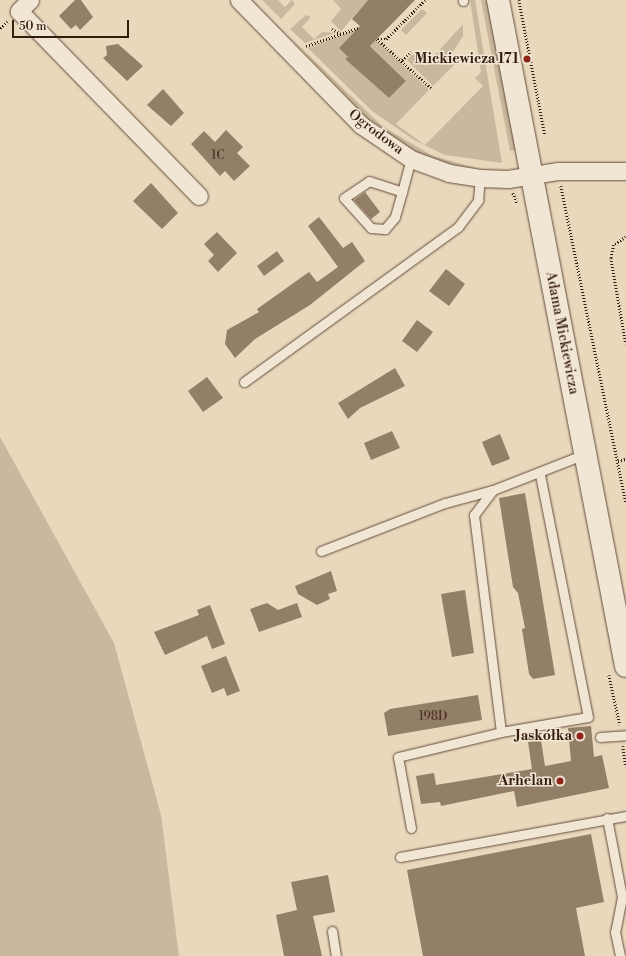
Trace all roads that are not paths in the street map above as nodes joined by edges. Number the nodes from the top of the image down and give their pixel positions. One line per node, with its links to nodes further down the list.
1 (239, 0): 4 (street, Ogrodowa)
2 (498, 0): 6 (main road, Adama Mickiewicza)
3 (24, 5): 9 (street)
4 (412, 158): 7 (street, Ogrodowa); 8 (lane)
5 (626, 171): 6 (street, Ogrodowa)
6 (530, 175): 7 (street, Ogrodowa); 11 (main road, Adama Mickiewicza)
7 (480, 178): 10 (lane)
8 (402, 192): 8 (lane)
9 (199, 196)
10 (244, 382)
11 (585, 454): 12 (lane); 15 (main road, Adama Mickiewicza)
12 (540, 474): 13 (lane); 16 (lane)
13 (493, 490): 14 (lane); 16 (lane)
14 (321, 551)
15 (626, 666)
16 (501, 732): 21 (lane)
17 (626, 735): 18 (lane)
18 (600, 737)
19 (626, 816): 20 (lane)
20 (607, 818): 22 (lane); 25 (lane)
21 (411, 828)
22 (400, 857)
23 (332, 931): 24 (lane)
24 (336, 956)
25 (620, 956)

